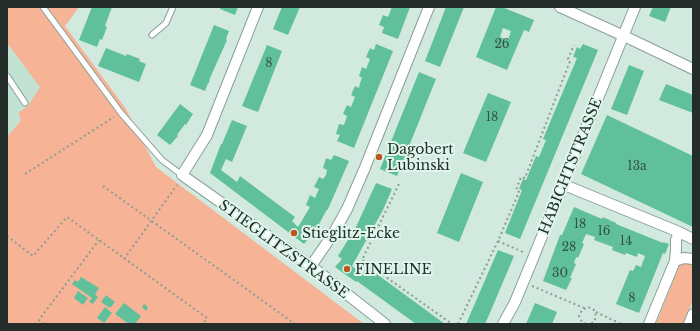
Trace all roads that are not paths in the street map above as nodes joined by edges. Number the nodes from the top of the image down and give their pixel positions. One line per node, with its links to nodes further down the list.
1 (43, 7): 12 (lane)
2 (173, 7): 7 (lane)
3 (258, 7): 12 (street)
4 (429, 7): 18 (street)
5 (560, 7): 8 (street)
6 (635, 7): 8 (street, HABICHTSTRASSE)
7 (152, 35)
8 (624, 36): 9 (street); 13 (street, HABICHTSTRASSE)
9 (693, 69)
10 (7, 76): 11 (lane)
11 (24, 103)
12 (182, 175): 18 (street, STIEGLITZSTRASSE)
13 (562, 184): 14 (street); 21 (street, HABICHTSTRASSE)
14 (679, 232): 15 (street); 17 (street)
15 (693, 239)
16 (693, 259): 17 (street)
17 (675, 261): 22 (street)
18 (311, 266): 20 (street, STIEGLITZSTRASSE)
19 (693, 314): 23 (street)
20 (385, 324)
21 (503, 324)
22 (649, 324)
23 (689, 324)

